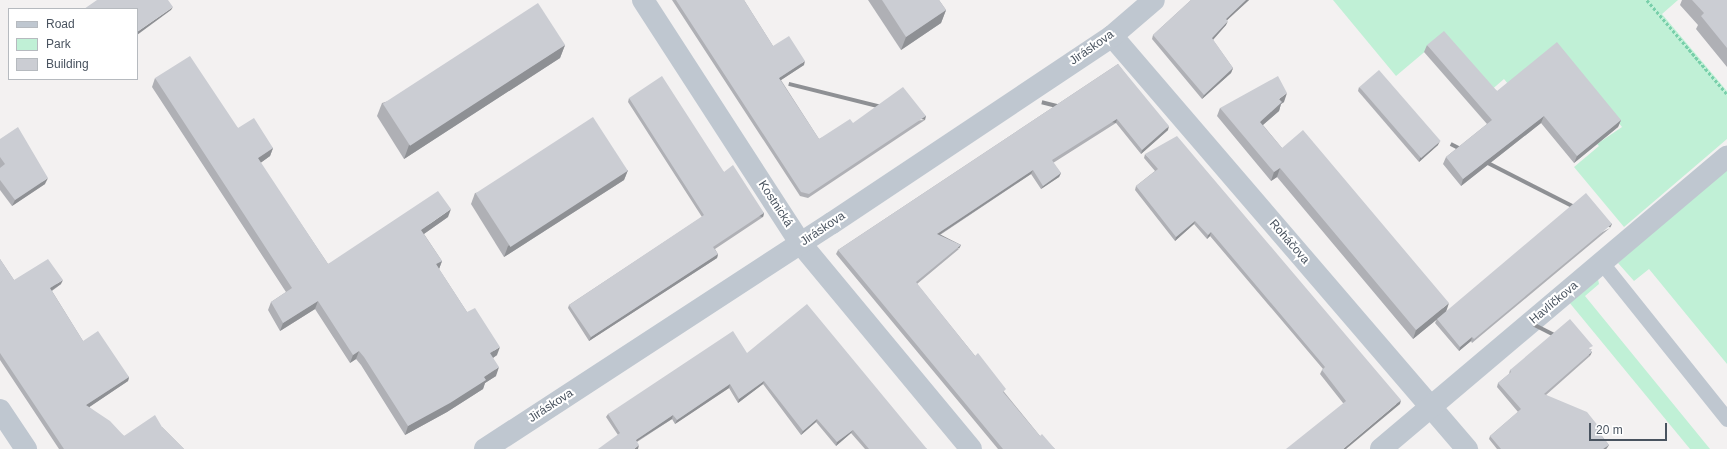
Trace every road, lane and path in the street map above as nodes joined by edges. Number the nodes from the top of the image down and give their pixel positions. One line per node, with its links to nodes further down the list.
1 (643, 0): 7 (street, Kostnická)
2 (1154, 0): 4 (street, Jiráskova)
3 (1647, 0): 5 (path)
4 (1112, 36): 7 (street, Jiráskova); 9 (street, Roháčova)
5 (1727, 94)
6 (1727, 157): 8 (street, Havlíčkova)
7 (801, 244): 13 (street, Jiráskova); 14 (street, Kostnická)
8 (1602, 263): 9 (street, Havlíčkova); 11 (lane)
9 (1431, 407): 15 (street, Havlíčkova); 16 (street, Roháčova)
10 (0, 410): 12 (street)
11 (1727, 419)
12 (26, 449)
13 (485, 449)
14 (972, 449)
15 (1381, 449)
16 (1467, 449)

